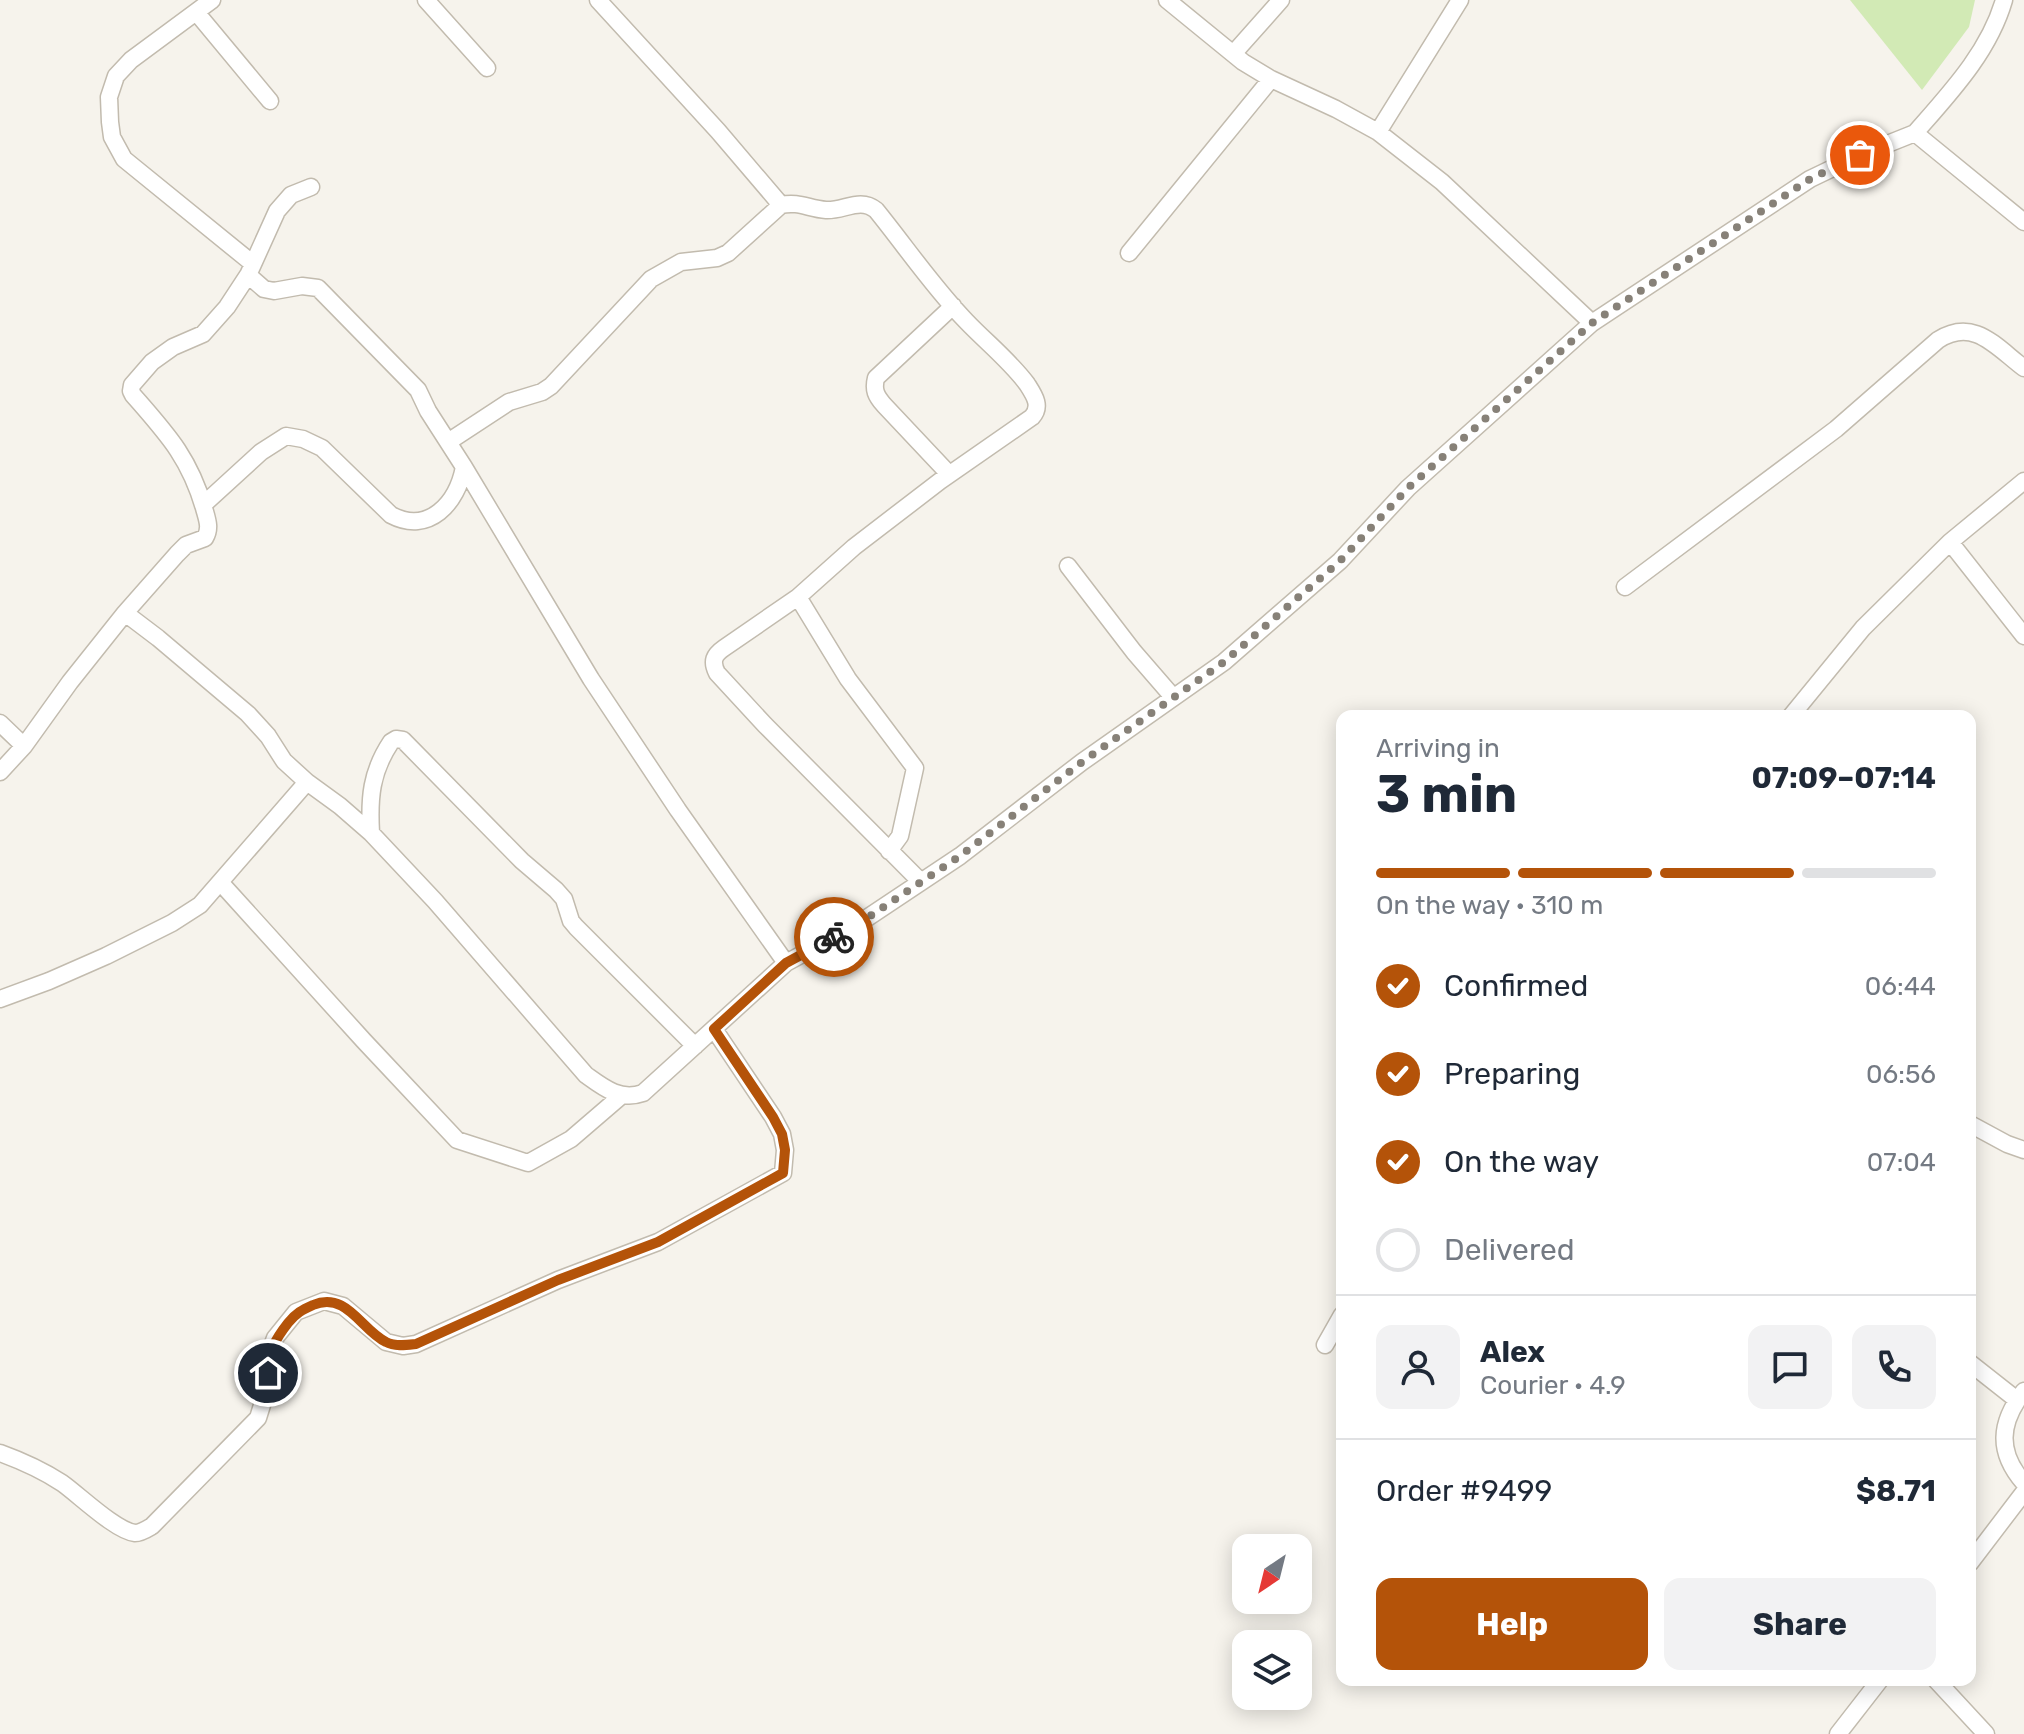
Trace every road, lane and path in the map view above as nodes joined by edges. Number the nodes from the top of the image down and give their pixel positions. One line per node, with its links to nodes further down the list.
1 (212, 0): 8 (street)
2 (426, 0): 10 (street)
3 (598, 0): 16 (street)
4 (1167, 0): 9 (street)
5 (1281, 0): 9 (street)
6 (1460, 0): 13 (street)
7 (2004, 0): 14 (street)
8 (196, 12): 12 (street); 19 (street)
9 (1233, 54): 11 (street)
10 (487, 68)
11 (1271, 79): 13 (street); 18 (street)
12 (270, 101)
13 (1378, 132): 21 (street)
14 (1915, 133): 17 (street); 21 (street)
15 (311, 187): 19 (street)
16 (781, 205): 20 (street); 23 (street)
17 (2024, 222)
18 (1129, 253)
19 (250, 269): 23 (street); 27 (street)
20 (953, 306): 25 (street); 25 (street)
21 (1592, 323): 34 (street)
22 (2024, 368): 30 (street)
23 (448, 442): 24 (street)
24 (464, 467): 27 (street); 44 (street)
25 (949, 474): 31 (street)
26 (2024, 481): 28 (street)
27 (203, 505): 32 (street)
28 (1950, 542): 33 (street); 35 (street)
29 (1068, 566): 34 (street)
30 (1625, 587)
31 (798, 597): 41 (street); 41 (street)
32 (125, 613): 37 (street); 39 (street)
33 (2024, 636)
34 (1173, 697): 43 (street)
35 (1796, 710)
36 (0, 723): 37 (street)
37 (24, 746): 38 (street)
38 (0, 772)
39 (307, 782): 40 (street); 42 (street)
40 (371, 833): 47 (street); 48 (street)
41 (889, 851): 43 (street)
42 (220, 882): 45 (street); 48 (street)
43 (921, 882): 44 (street)
44 (786, 963): 46 (street)
45 (0, 999)
46 (714, 1029): 47 (street); 55 (street)
47 (695, 1046): 48 (street)
48 (621, 1096)
49 (1976, 1127): 50 (street)
50 (2024, 1150)
51 (1336, 1326): 52 (street)
52 (1325, 1345)
53 (1976, 1367): 54 (street)
54 (2020, 1395): 56 (street)
55 (0, 1453)
56 (2024, 1483)
57 (2024, 1492): 58 (street)
58 (1976, 1555)
59 (1875, 1686): 61 (street)
60 (1942, 1686): 62 (street)
61 (1838, 1734)
62 (1986, 1734)

